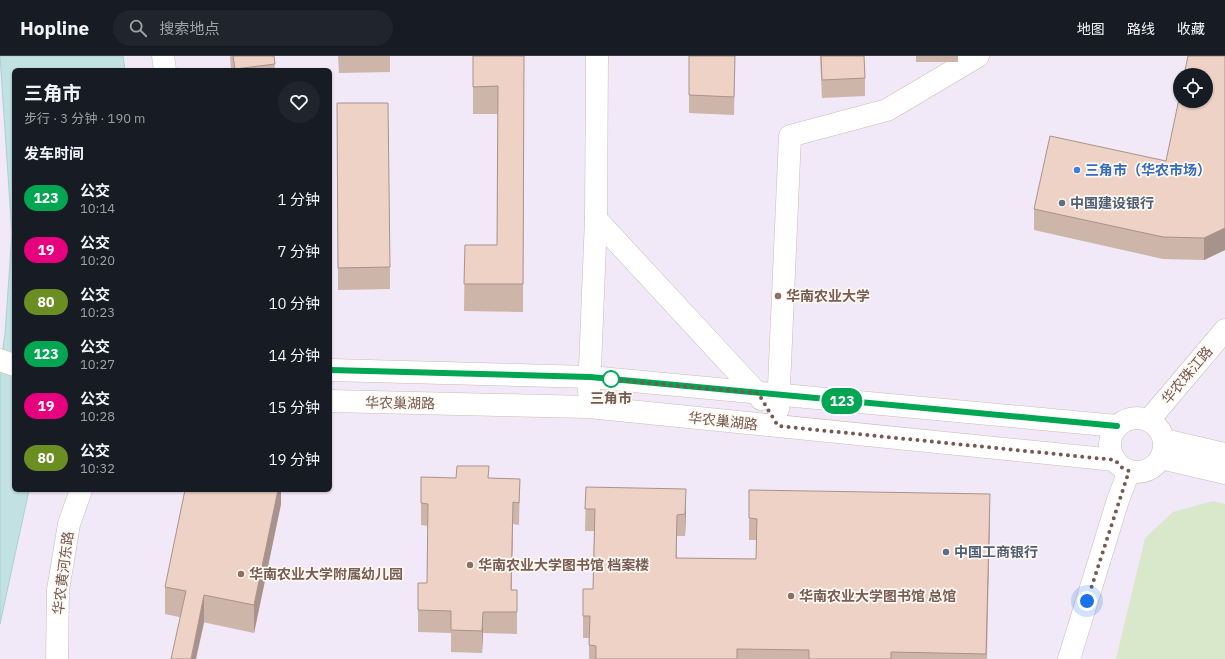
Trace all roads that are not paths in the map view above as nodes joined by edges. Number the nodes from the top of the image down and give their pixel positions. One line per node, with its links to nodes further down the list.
1 (163, 56): 4 (street)
2 (597, 56): 5 (street)
3 (978, 56): 11 (street)
4 (165, 68)
5 (596, 219): 10 (street); 11 (street)
6 (1225, 330): 14 (street, 华农珠江路)
7 (0, 360): 8 (street)
8 (12, 364)
9 (332, 370): 10 (street)
10 (590, 377): 11 (street); 13 (street)
11 (768, 394): 15 (street); 16 (street)
12 (332, 401): 13 (street, 华农巢湖路)
13 (589, 407): 15 (street, 华农巢湖路)
14 (1149, 420): 16 (street); 17 (street)
15 (778, 426): 19 (street, 华农巢湖路)
16 (1117, 426): 19 (street)
17 (1163, 449): 18 (street); 19 (street); 20 (street)
18 (1225, 454)
19 (1122, 465): 23 (street)
20 (1225, 473)
21 (80, 492): 22 (street, 华农黄河东路)
22 (57, 659)
23 (1069, 659)

